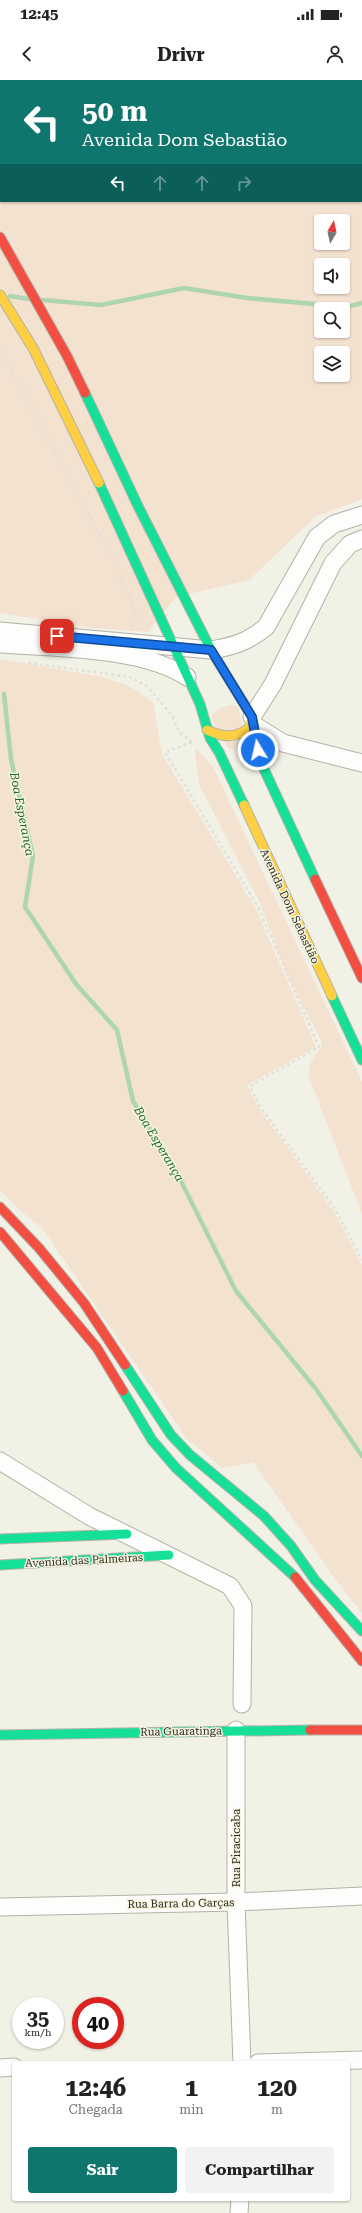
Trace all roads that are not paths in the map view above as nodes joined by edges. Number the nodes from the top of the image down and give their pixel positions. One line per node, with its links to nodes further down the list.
1 (0, 237): 8 (street)
2 (0, 295): 7 (street)
3 (362, 515): 8 (street)
4 (362, 539): 10 (street)
5 (0, 632): 7 (street)
6 (0, 644): 9 (street)
7 (174, 647): 8 (street); 9 (street)
8 (215, 655): 10 (street)
9 (187, 677): 11 (street, Avenida Dom Sebastião)
10 (253, 725): 11 (street); 12 (street); 13 (street)
11 (207, 730): 14 (street, Avenida Dom Sebastião)
12 (362, 763)
13 (362, 978)
14 (362, 1060)
15 (0, 1207): 22 (street)
16 (0, 1232): 23 (street)
17 (0, 1461): 18 (street)
18 (127, 1534): 19 (street); 20 (street)
19 (0, 1539)
20 (169, 1555): 21 (street, Avenida das Palmeiras); 24 (street)
21 (0, 1565)
22 (362, 1631)
23 (362, 1660)
24 (242, 1704)
25 (236, 1730): 26 (street, Rua Guaratinga); 27 (street, Rua Guaratinga); 29 (street, Rua Piracicaba)
26 (362, 1730)
27 (0, 1735)
28 (362, 1896): 29 (street, Rua Barra do Garças)
29 (236, 1902): 30 (street, Rua Barra do Garças); 32 (street, Rua Piracicaba)
30 (0, 1907)
31 (362, 2060): 33 (street)
32 (242, 2061)
33 (327, 2061)
34 (12, 2067): 35 (street)
35 (0, 2068)
36 (240, 2201): 37 (street)
37 (239, 2213)

